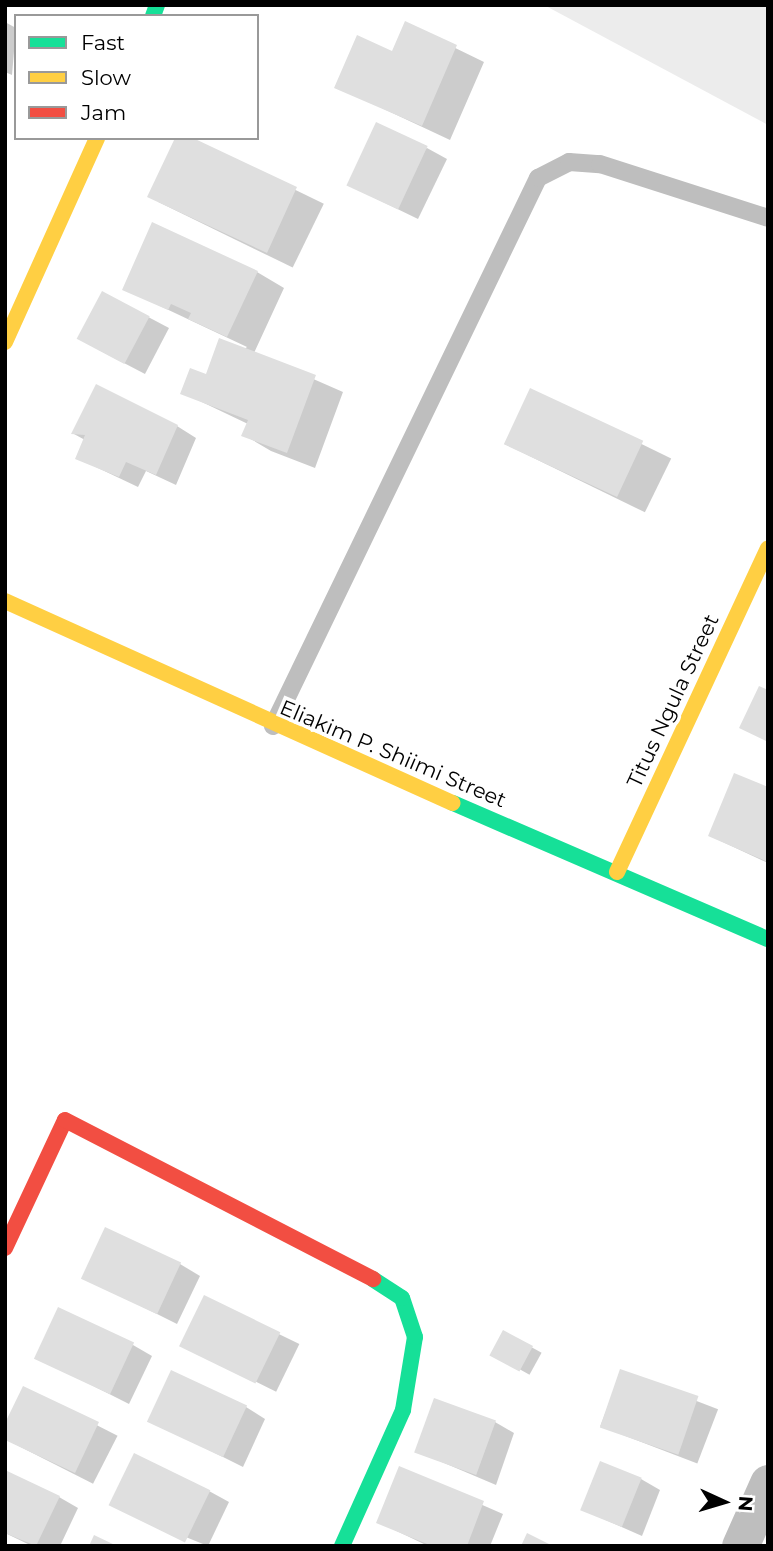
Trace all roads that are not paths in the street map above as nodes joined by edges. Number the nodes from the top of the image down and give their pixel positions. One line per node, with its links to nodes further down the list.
1 (96, 140): 3 (street)
2 (768, 218): 6 (lane)
3 (5, 342)
4 (768, 548): 7 (street, Titus Ngula Street)
5 (5, 601): 6 (street, Eliakim P. Shiimi Street)
6 (273, 726): 7 (street, Eliakim P. Shiimi Street)
7 (617, 872): 8 (street, Eliakim P. Shiimi Street)
8 (768, 939)
9 (5, 1248): 11 (street)
10 (768, 1483): 12 (street)
11 (342, 1546)
12 (740, 1546)

